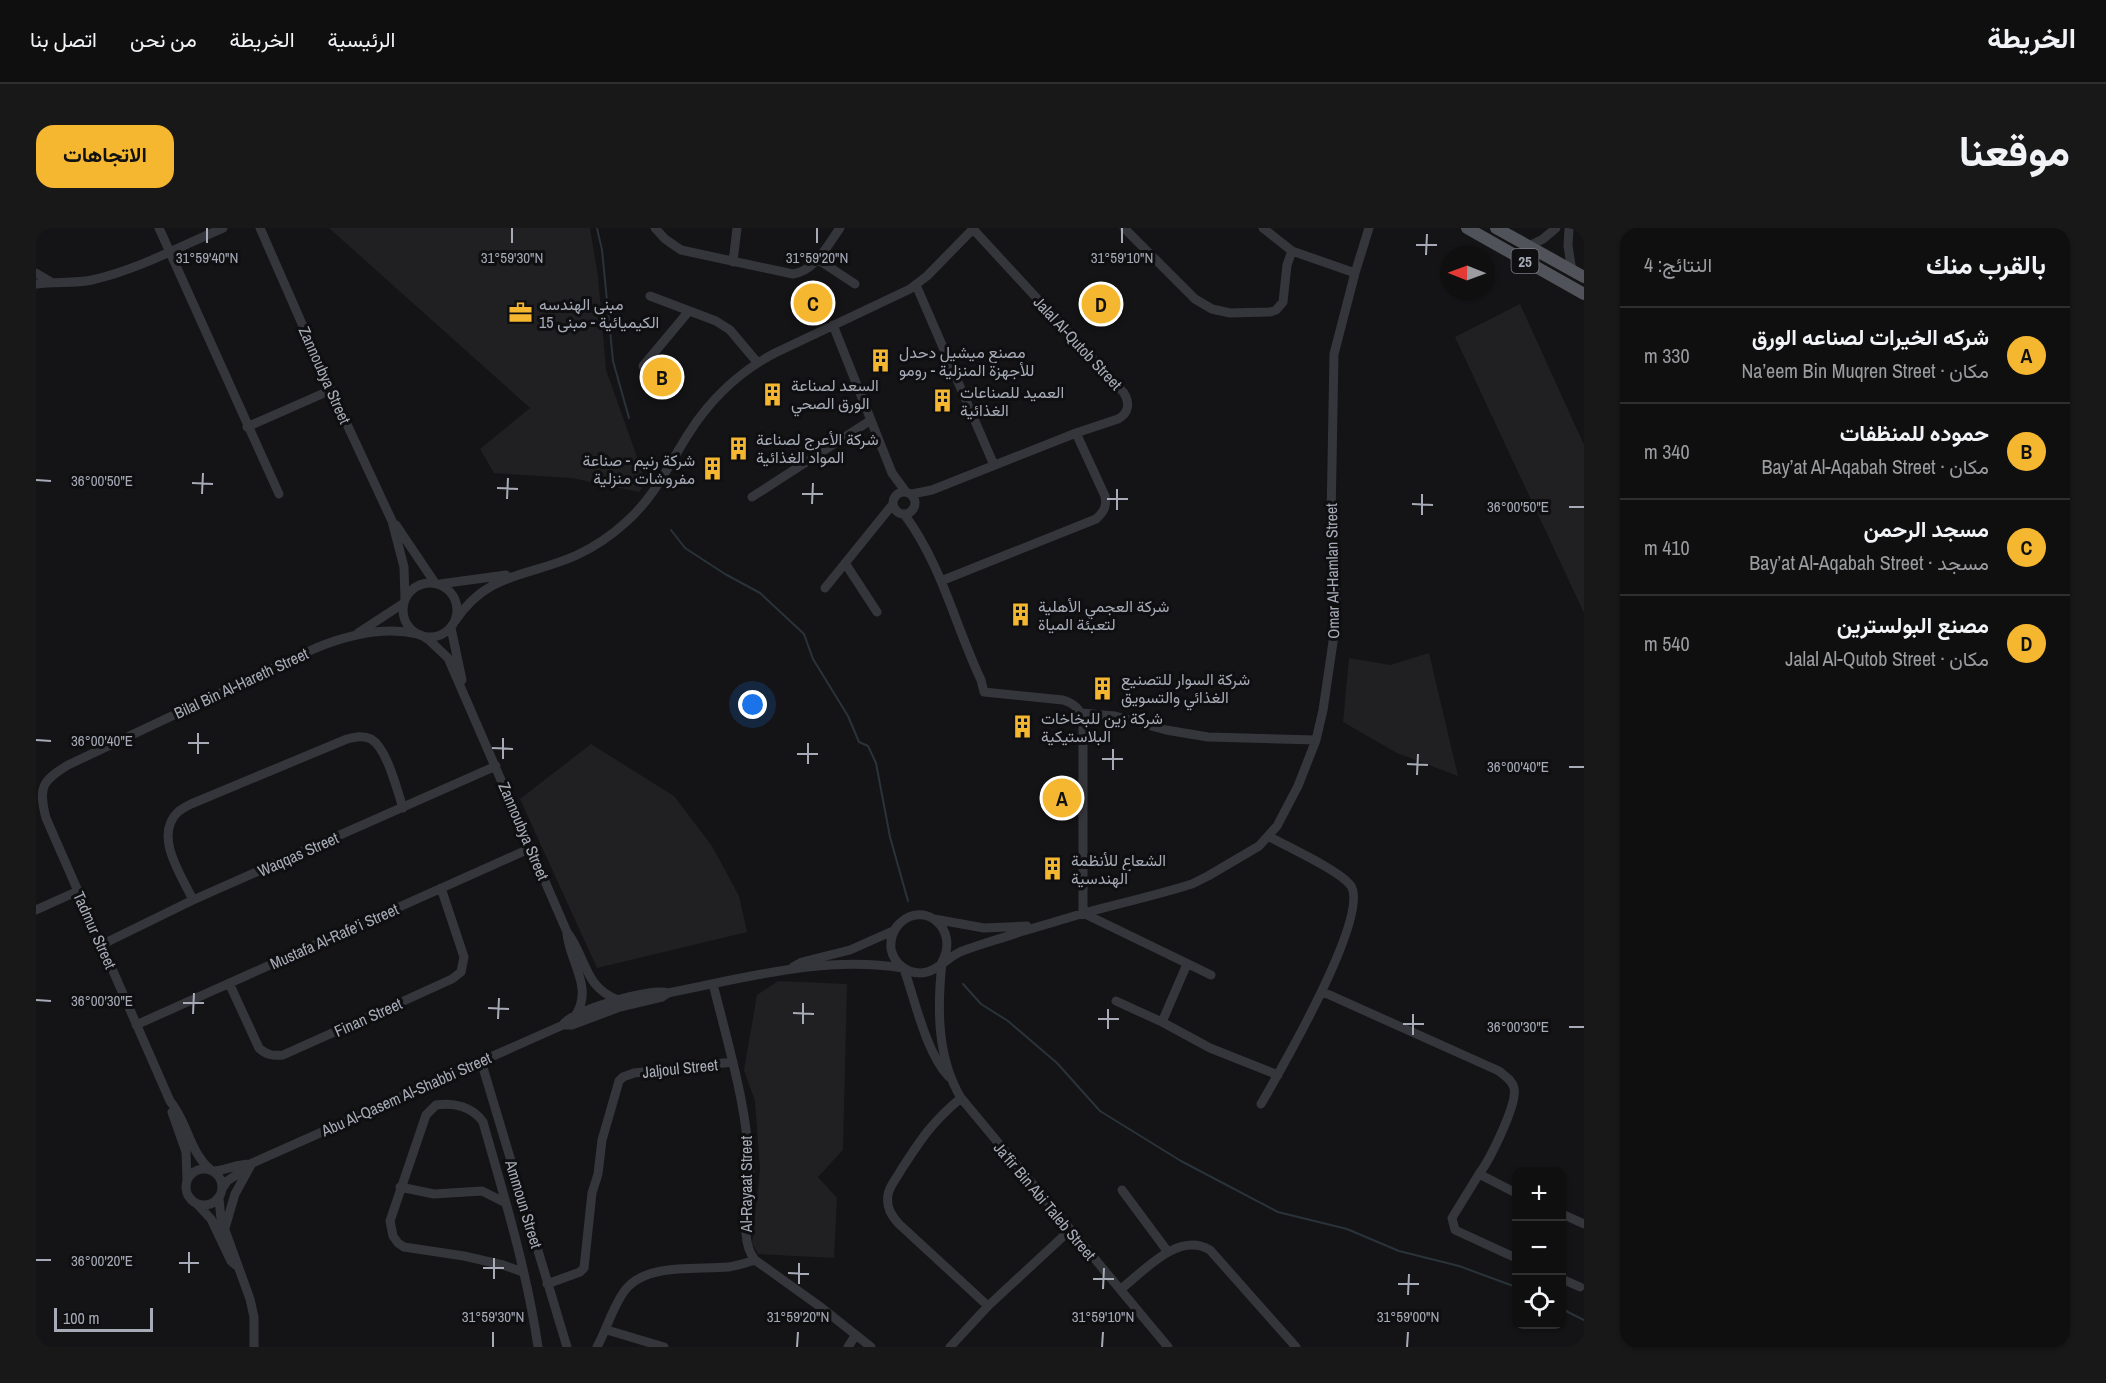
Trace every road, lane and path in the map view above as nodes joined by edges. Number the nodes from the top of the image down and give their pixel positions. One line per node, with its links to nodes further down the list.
1 (159, 228): 16 (street)
2 (223, 228): 16 (street)
3 (260, 228): 34 (street, Zannoubya Street)
4 (655, 228): 19 (street)
5 (737, 228): 19 (street)
6 (840, 228): 18 (street)
7 (973, 228): 27 (street); 37 (street, Jalal Al-Qutob Street)
8 (1124, 228): 17 (street)
9 (1263, 228): 17 (street)
10 (1467, 228): 28 (main road, 25)
11 (1496, 228): 15 (main road, 25)
12 (1556, 228): 15 (street)
13 (1569, 228): 20 (street)
14 (1370, 229): 22 (street, Omar Al-Hamlan Street)
15 (1527, 247): 20 (main road, 25)
16 (170, 251): 24 (street); 36 (street)
17 (1292, 251): 22 (street)
18 (817, 259): 19 (street); 26 (street)
19 (733, 262)
20 (1572, 271): 23 (main road, 25)
21 (36, 273): 24 (street)
22 (1355, 273): 60 (street, Omar Al-Hamlan Street)
23 (1584, 277)
24 (51, 282): 25 (street)
25 (36, 284)
26 (855, 284)
27 (916, 285): 31 (street); 38 (street)
28 (1584, 294)
29 (650, 296): 30 (street)
30 (689, 311): 32 (street); 33 (street)
31 (833, 325): 32 (street); 35 (street)
32 (757, 362): 47 (street)
33 (643, 366)
34 (331, 390): 36 (street); 44 (street, Zannoubya Street)
35 (871, 420): 39 (street); 41 (street)
36 (248, 427): 40 (street)
37 (1076, 433): 38 (street, Jalal Al-Qutob Street); 48 (street)
38 (994, 465): 42 (street, Jalal Al-Qutob Street)
39 (892, 473): 42 (street); 43 (street)
40 (279, 494)
41 (752, 497)
42 (912, 500): 43 (street); 43 (street); 45 (street)
43 (898, 507): 45 (street); 46 (street)
44 (393, 521): 49 (street, Zannoubya Street); 51 (street, Zannoubya Street)
45 (919, 539): 48 (street)
46 (845, 563): 50 (street); 52 (street)
47 (517, 574): 49 (street); 54 (street)
48 (941, 581): 59 (street)
49 (438, 584): 51 (street); 54 (street)
50 (825, 588)
51 (405, 601): 53 (street, Bilal Bin Al-Hareth Street); 56 (street)
52 (876, 612)
53 (386, 616): 55 (street); 57 (street, Bilal Bin Al-Hareth Street)
54 (453, 624): 56 (street); 58 (street, Zannoubya Street)
55 (387, 630): 56 (street, Bilal Bin Al-Hareth Street); 57 (street, Bilal Bin Al-Hareth Street)
56 (419, 635): 58 (street, Zannoubya Street)
57 (352, 636): 62 (street, Bilal Bin Al-Hareth Street)
58 (466, 697): 61 (street, Zannoubya Street)
59 (1081, 713): 60 (street); 70 (street)
60 (1316, 740): 64 (street, Omar Al-Hamlan Street)
61 (496, 766): 63 (street, Waqqas Street); 65 (street, Zannoubya Street)
62 (42, 789): 67 (street, Tadmur Street)
63 (404, 808): 68 (street, Waqqas Street); 68 (street)
64 (1268, 836): 70 (street, Omar Al-Hamlan Street); 83 (street)
65 (531, 848): 66 (street, Mustafa Al-Rafe’i Street); 74 (street, Zannoubya Street)
66 (441, 888): 81 (street, Mustafa Al-Rafe’i Street); 81 (street, Finan Street)
67 (78, 891): 69 (street); 75 (street, Tadmur Street)
68 (193, 900): 75 (street, Waqqas Street)
69 (36, 910)
70 (1083, 913): 72 (street, Omar Al-Hamlan Street); 77 (street)
71 (932, 918): 72 (street, Omar Al-Hamlan Street); 73 (street); 76 (street)
72 (1042, 925): 76 (street, Omar Al-Hamlan Street)
73 (895, 930): 78 (street, Abu Al-Qasem Al-Shabbi Street); 79 (street)
74 (567, 932): 85 (street, Zannoubya Street); 87 (street, Zannoubya Street)
75 (101, 945): 89 (street, Tadmur Street)
76 (942, 962): 79 (street); 94 (street, Ja’fir Bin Abi Taleb Street)
77 (1186, 964): 80 (street); 88 (street)
78 (791, 968): 79 (street, Abu Al-Qasem Al-Shabbi Street); 82 (street, Abu Al-Qasem Al-Shabbi Street)
79 (903, 968): 94 (street, Ja’fir Bin Abi Taleb Street)
80 (1210, 975)
81 (229, 983): 89 (street, Mustafa Al-Rafe’i Street)
82 (713, 984): 84 (street, Abu Al-Qasem Al-Shabbi Street); 92 (street, Al-Rayaat Street)
83 (1323, 992): 93 (street); 100 (street)
84 (668, 993): 85 (street, Abu Al-Qasem Al-Shabbi Street); 90 (street, Abu Al-Qasem Al-Shabbi Street)
85 (618, 1000): 87 (street, Abu Al-Qasem Al-Shabbi Street)
86 (1116, 1000): 88 (street)
87 (575, 1016): 90 (street, Abu Al-Qasem Al-Shabbi Street)
88 (1161, 1022): 93 (street)
89 (136, 1025): 96 (street, Tadmur Street)
90 (563, 1025): 91 (street, Abu Al-Qasem Al-Shabbi Street)
91 (481, 1060): 98 (street, Abu Al-Qasem Al-Shabbi Street); 120 (street, Ammoun Street)
92 (732, 1062): 115 (street, Al-Rayaat Street); 120 (street, Jaljoul Street)
93 (1278, 1075): 97 (street)
94 (950, 1079): 95 (street, Ja’fir Bin Abi Taleb Street)
95 (961, 1098): 112 (street, Ja’fir Bin Abi Taleb Street); 123 (street)
96 (170, 1101): 99 (street, Tadmur Street); 101 (street, Tadmur Street)
97 (1261, 1104)
98 (251, 1163): 99 (street, Abu Al-Qasem Al-Shabbi Street); 103 (street, Abu Al-Qasem Al-Shabbi Street); 111 (street)
99 (211, 1170): 101 (street); 103 (street)
100 (1479, 1174): 105 (street); 114 (street)
101 (187, 1179): 108 (street)
102 (400, 1187): 107 (street); 107 (street); 117 (street)
103 (222, 1189): 106 (street)
104 (1122, 1190): 113 (street)
105 (1512, 1191)
106 (219, 1198): 108 (street); 111 (street)
107 (506, 1203): 117 (street)
108 (197, 1204): 116 (street)
109 (1566, 1216): 110 (street)
110 (1584, 1224)
111 (225, 1228): 116 (street)
112 (1069, 1231): 122 (street, Ja’fir Bin Abi Taleb Street); 123 (street)
113 (1168, 1252): 122 (street); 135 (street)
114 (1512, 1256)
115 (755, 1260): 124 (street); 125 (street)
116 (237, 1266): 127 (street)
117 (523, 1272): 128 (street)
118 (1584, 1278): 121 (street)
119 (1566, 1281): 121 (street)
120 (547, 1284): 129 (street, Ammoun Street)
121 (1582, 1288)
122 (1121, 1289): 126 (street, Ja’fir Bin Abi Taleb Street)
123 (988, 1306): 134 (street)
124 (607, 1330): 130 (street); 131 (street)
125 (855, 1336): 132 (street); 133 (street)
126 (1166, 1346)
127 (254, 1347)
128 (538, 1347)
129 (567, 1347)
130 (597, 1347)
131 (664, 1347)
132 (848, 1347)
133 (870, 1347)
134 (950, 1347)
135 (1296, 1347)

